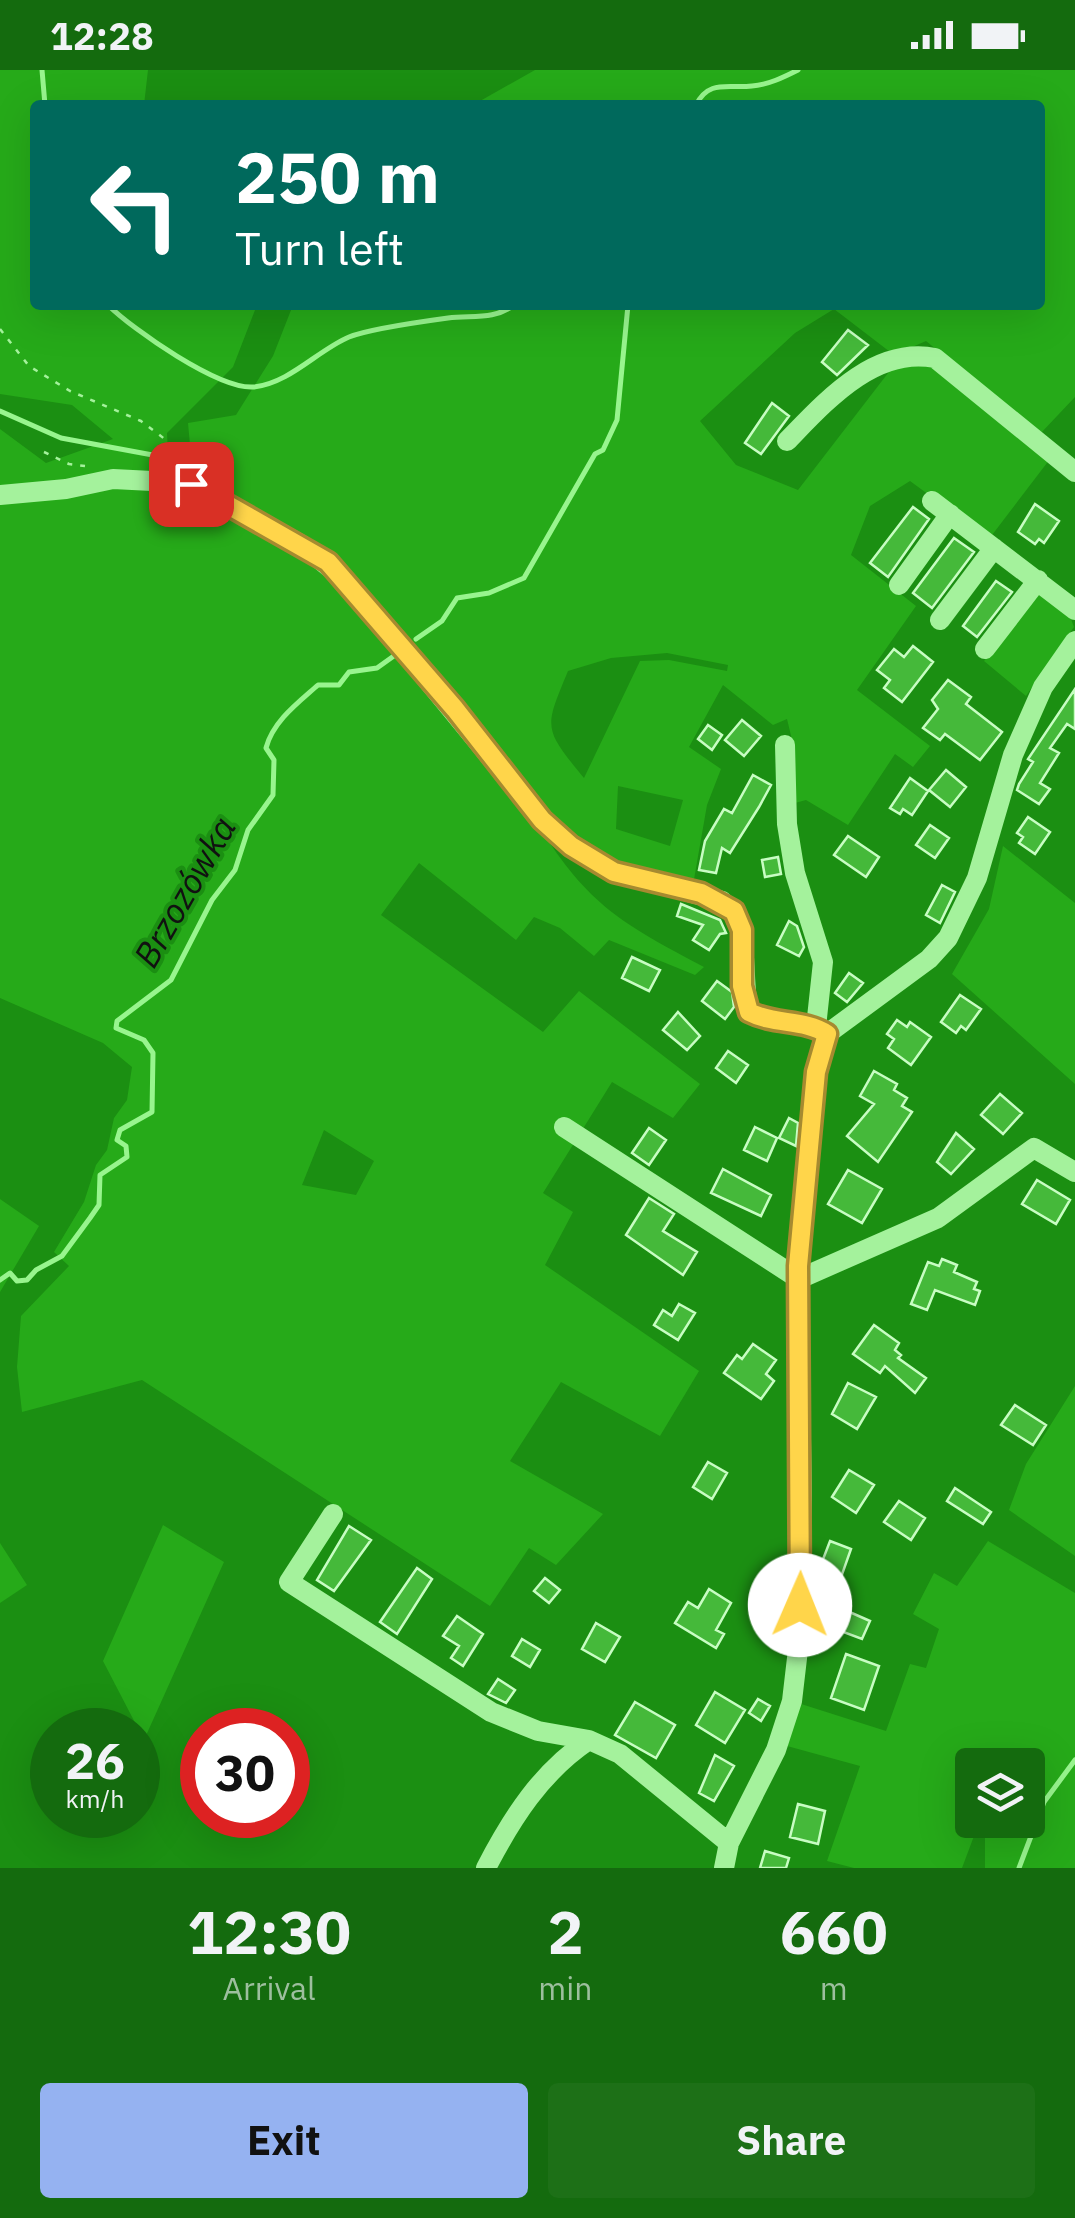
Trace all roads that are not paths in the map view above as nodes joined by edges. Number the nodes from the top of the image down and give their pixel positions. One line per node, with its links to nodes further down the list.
1 (787, 441): 2 (street)
2 (1075, 472)
3 (0, 495): 14 (street)
4 (932, 501): 5 (street)
5 (950, 514): 6 (street); 8 (street)
6 (994, 548): 7 (street); 10 (street)
7 (1038, 580): 9 (street); 12 (street)
8 (899, 586)
9 (1075, 610)
10 (940, 620)
11 (1075, 641): 14 (street)
12 (986, 649)
13 (785, 745): 14 (street)
14 (821, 1030): 17 (street)
15 (564, 1127): 17 (street)
16 (1075, 1172): 17 (street)
17 (799, 1279): 20 (street)
18 (333, 1514): 19 (street)
19 (589, 1740): 20 (street); 21 (street)
20 (729, 1843): 22 (street)
21 (486, 1868)
22 (724, 1868)

